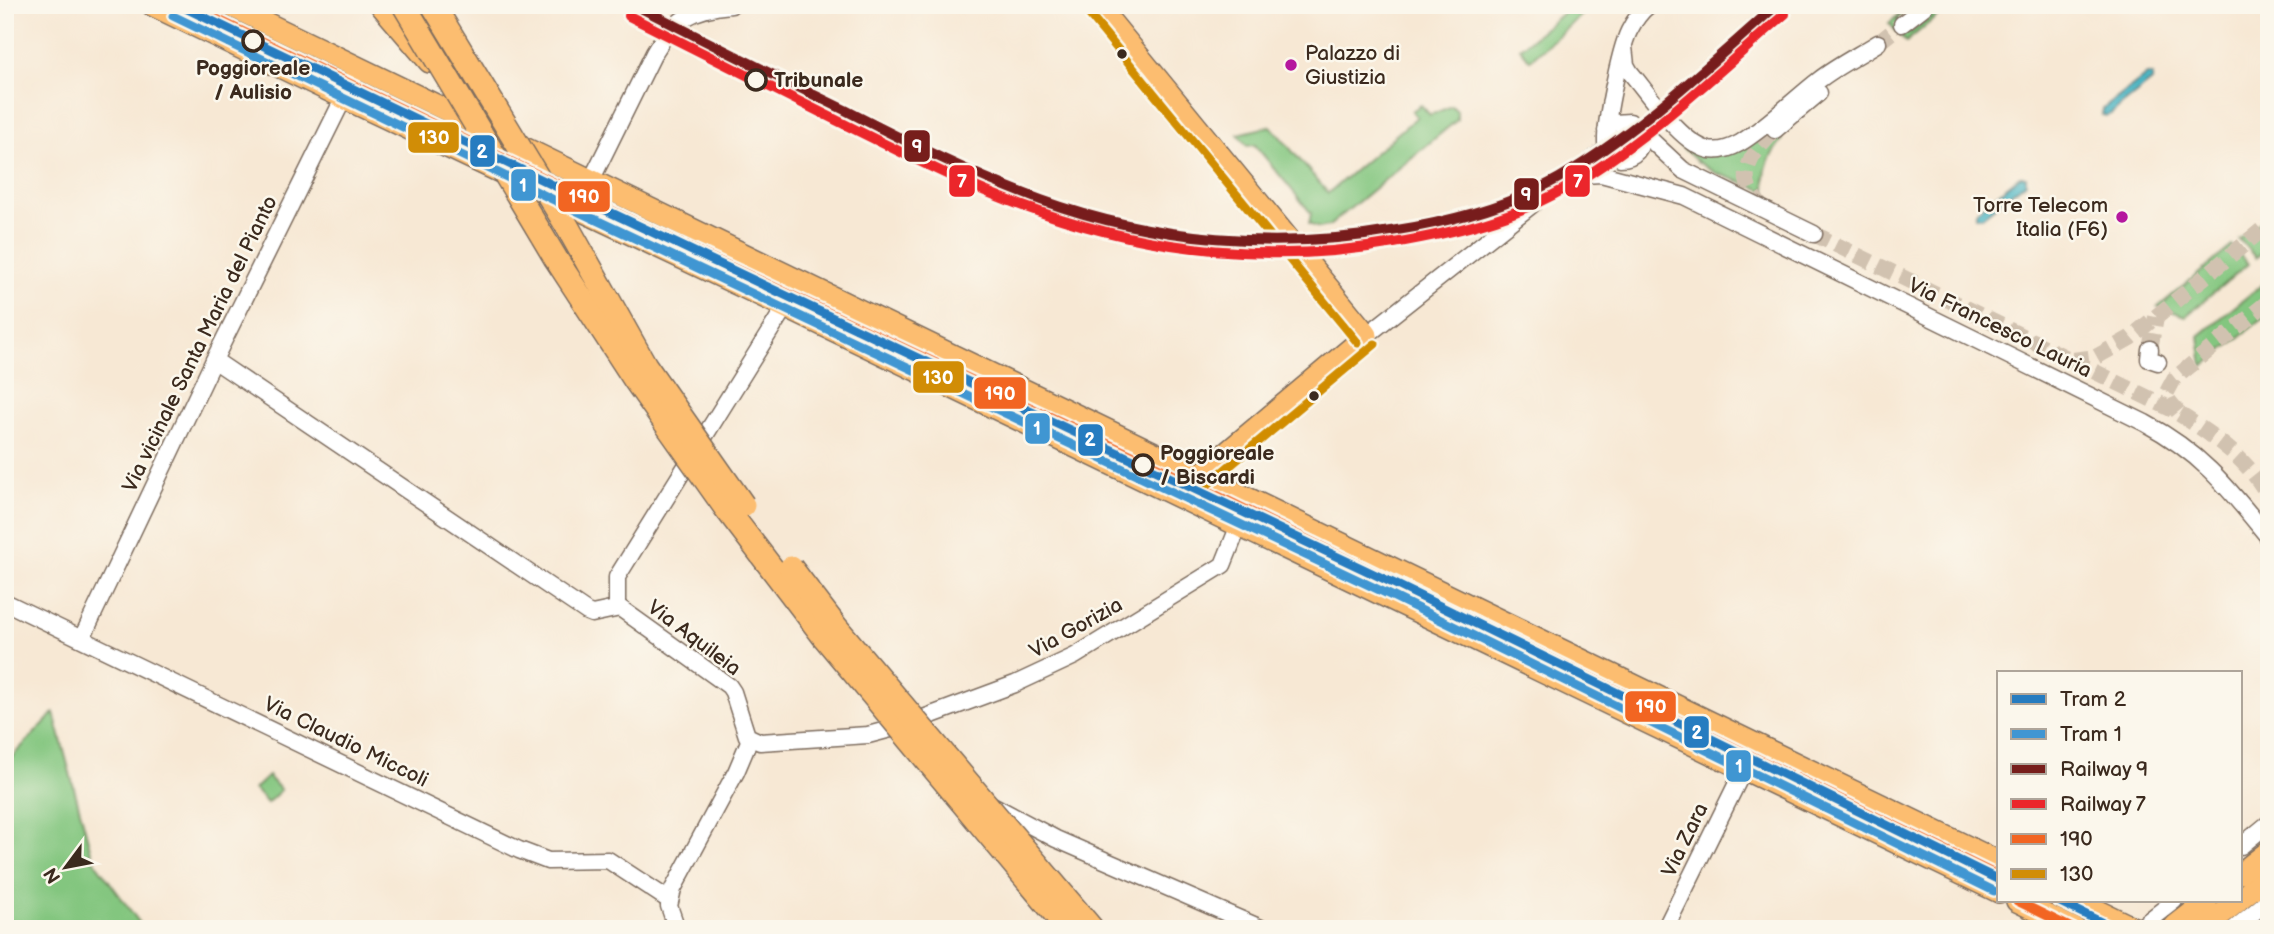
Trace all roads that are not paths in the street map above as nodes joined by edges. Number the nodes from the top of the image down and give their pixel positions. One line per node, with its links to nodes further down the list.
1 (152, 5): 16 (main road)
2 (229, 5): 13 (main road)
3 (382, 5): 15 (highway, bridge)
4 (404, 5): 15 (highway, bridge)
5 (433, 5): 14 (highway, bridge)
6 (444, 5): 14 (highway, bridge)
7 (731, 5): 22 (street)
8 (1097, 5): 28 (main road)
9 (1649, 5): 12 (street)
10 (1924, 7): 11 (street)
11 (1902, 24)
12 (1624, 47): 17 (street); 19 (street)
13 (358, 69): 16 (street, Via vicinale Santa Maria del Pianto); 22 (main road)
14 (476, 75): 58 (highway, bridge)
15 (453, 88): 57 (highway, bridge)
16 (344, 98): 25 (main road); 29 (street, Via vicinale Santa Maria del Pianto)
17 (1610, 100): 18 (street); 20 (street)
18 (1637, 126): 20 (street); 21 (street); 26 (street)
19 (1775, 130)
20 (1606, 131): 21 (street)
21 (1611, 153): 23 (street); 24 (street)
22 (592, 179): 25 (street); 30 (main road)
23 (1562, 181): 24 (street, Via Francesco Lauria); 28 (street)
24 (1637, 184): 33 (street, Via Francesco Lauria)
25 (578, 207): 27 (main road)
26 (1814, 234)
27 (785, 307): 31 (main road); 35 (street)
28 (1367, 335): 30 (main road)
29 (214, 360): 35 (street, Via Aquileia); 36 (street, Via vicinale Santa Maria del Pianto)
30 (1200, 474): 31 (main road); 43 (main road)
31 (1190, 502): 32 (main road)
32 (1239, 526): 37 (street, Via Gorizia); 39 (main road)
33 (2269, 538)
34 (5, 601): 36 (street, Via Claudio Miccoli)
35 (617, 608): 38 (street, Via Aquileia)
36 (82, 638): 48 (street, Via Claudio Miccoli)
37 (902, 726): 38 (street); 59 (street)
38 (750, 739): 48 (street)
39 (1744, 769): 46 (main road); 60 (street, Via Zara)
40 (2269, 823): 41 (street)
41 (2242, 845)
42 (2269, 851): 44 (main road)
43 (1997, 861)
44 (2242, 872)
45 (2269, 876): 47 (main road)
46 (1997, 891)
47 (2242, 897)
48 (670, 900): 56 (street)
49 (2269, 900): 64 (street)
50 (2019, 902): 61 (main road)
51 (2080, 902): 62 (main road)
52 (2173, 902): 62 (street)
53 (2206, 902): 55 (main road)
54 (2235, 902): 63 (main road)
55 (2175, 926)
56 (677, 929)
57 (1068, 929)
58 (1091, 929)
59 (1263, 929)
60 (1665, 929)
61 (2074, 929)
62 (2137, 929)
63 (2203, 929)
64 (2234, 929)

